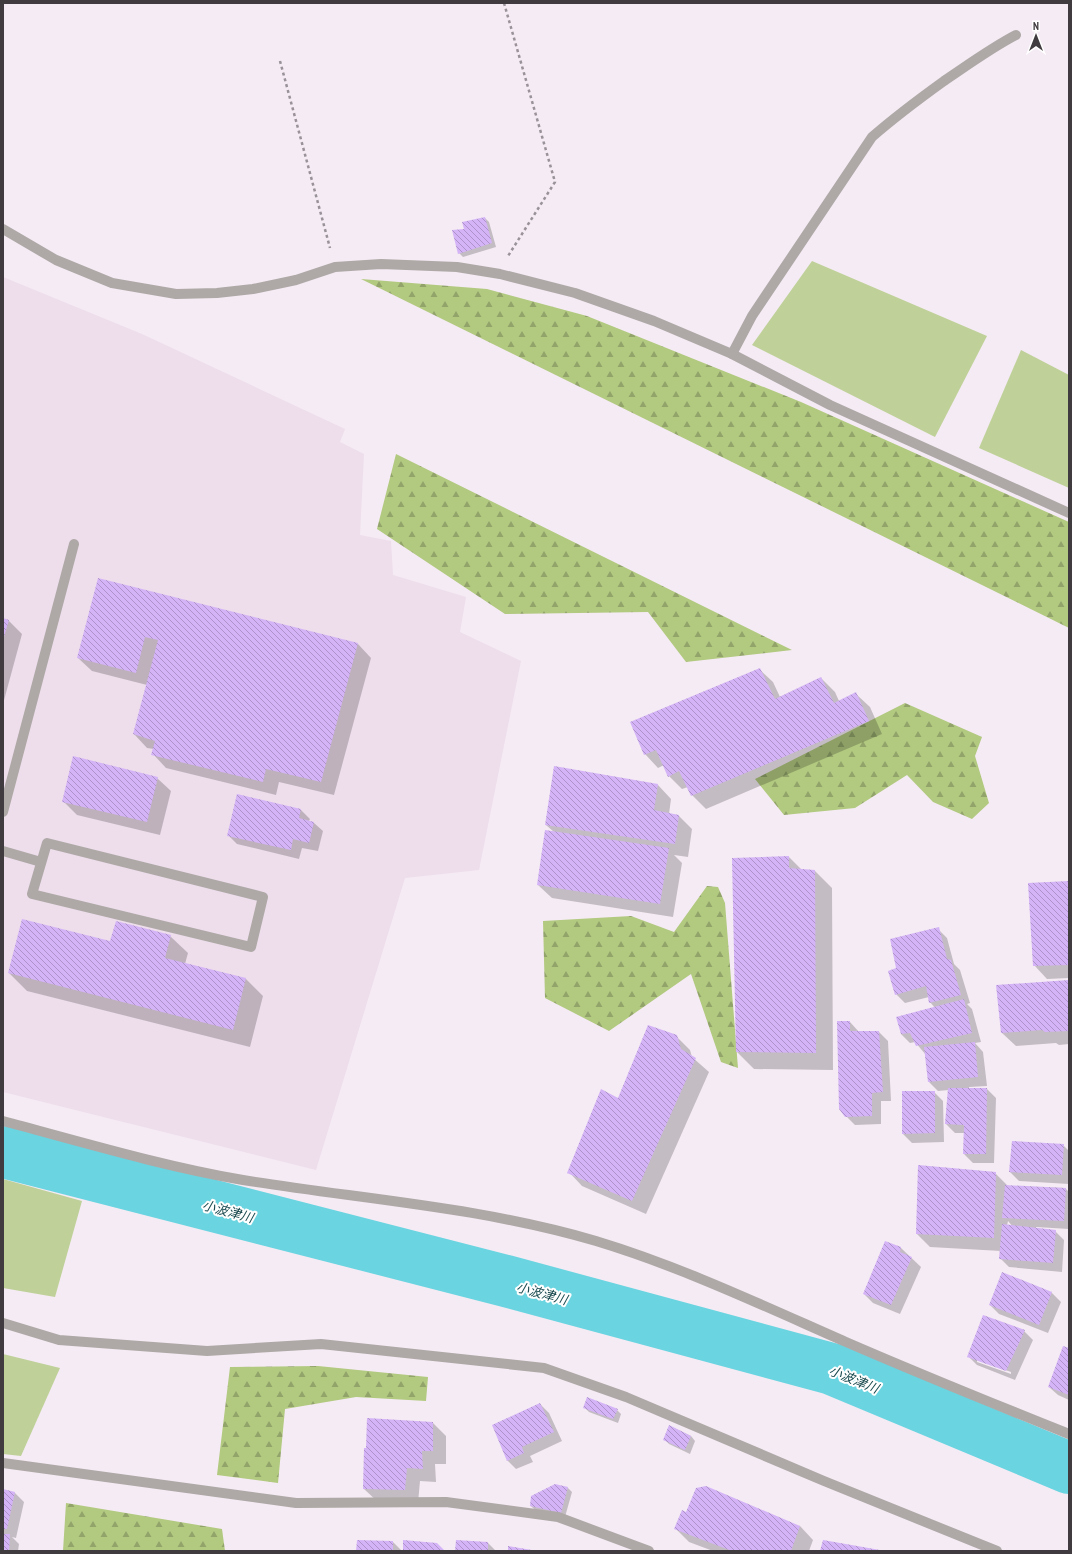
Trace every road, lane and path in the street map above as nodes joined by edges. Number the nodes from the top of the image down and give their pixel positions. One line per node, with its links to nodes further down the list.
1 (504, 3): 6 (path)
2 (1016, 35): 7 (street)
3 (280, 61): 5 (path)
4 (3, 229): 5 (street)
5 (335, 267): 6 (street)
6 (500, 274): 7 (street)
7 (732, 354): 8 (street)
8 (1069, 514)
9 (74, 544): 10 (street)
10 (3, 812)
11 (3, 851): 12 (street)
12 (41, 862): 12 (street)
13 (3, 1121): 15 (street)
14 (3, 1323): 18 (street)
15 (1069, 1434)
16 (3, 1463): 17 (street)
17 (649, 1551)
18 (997, 1551)

